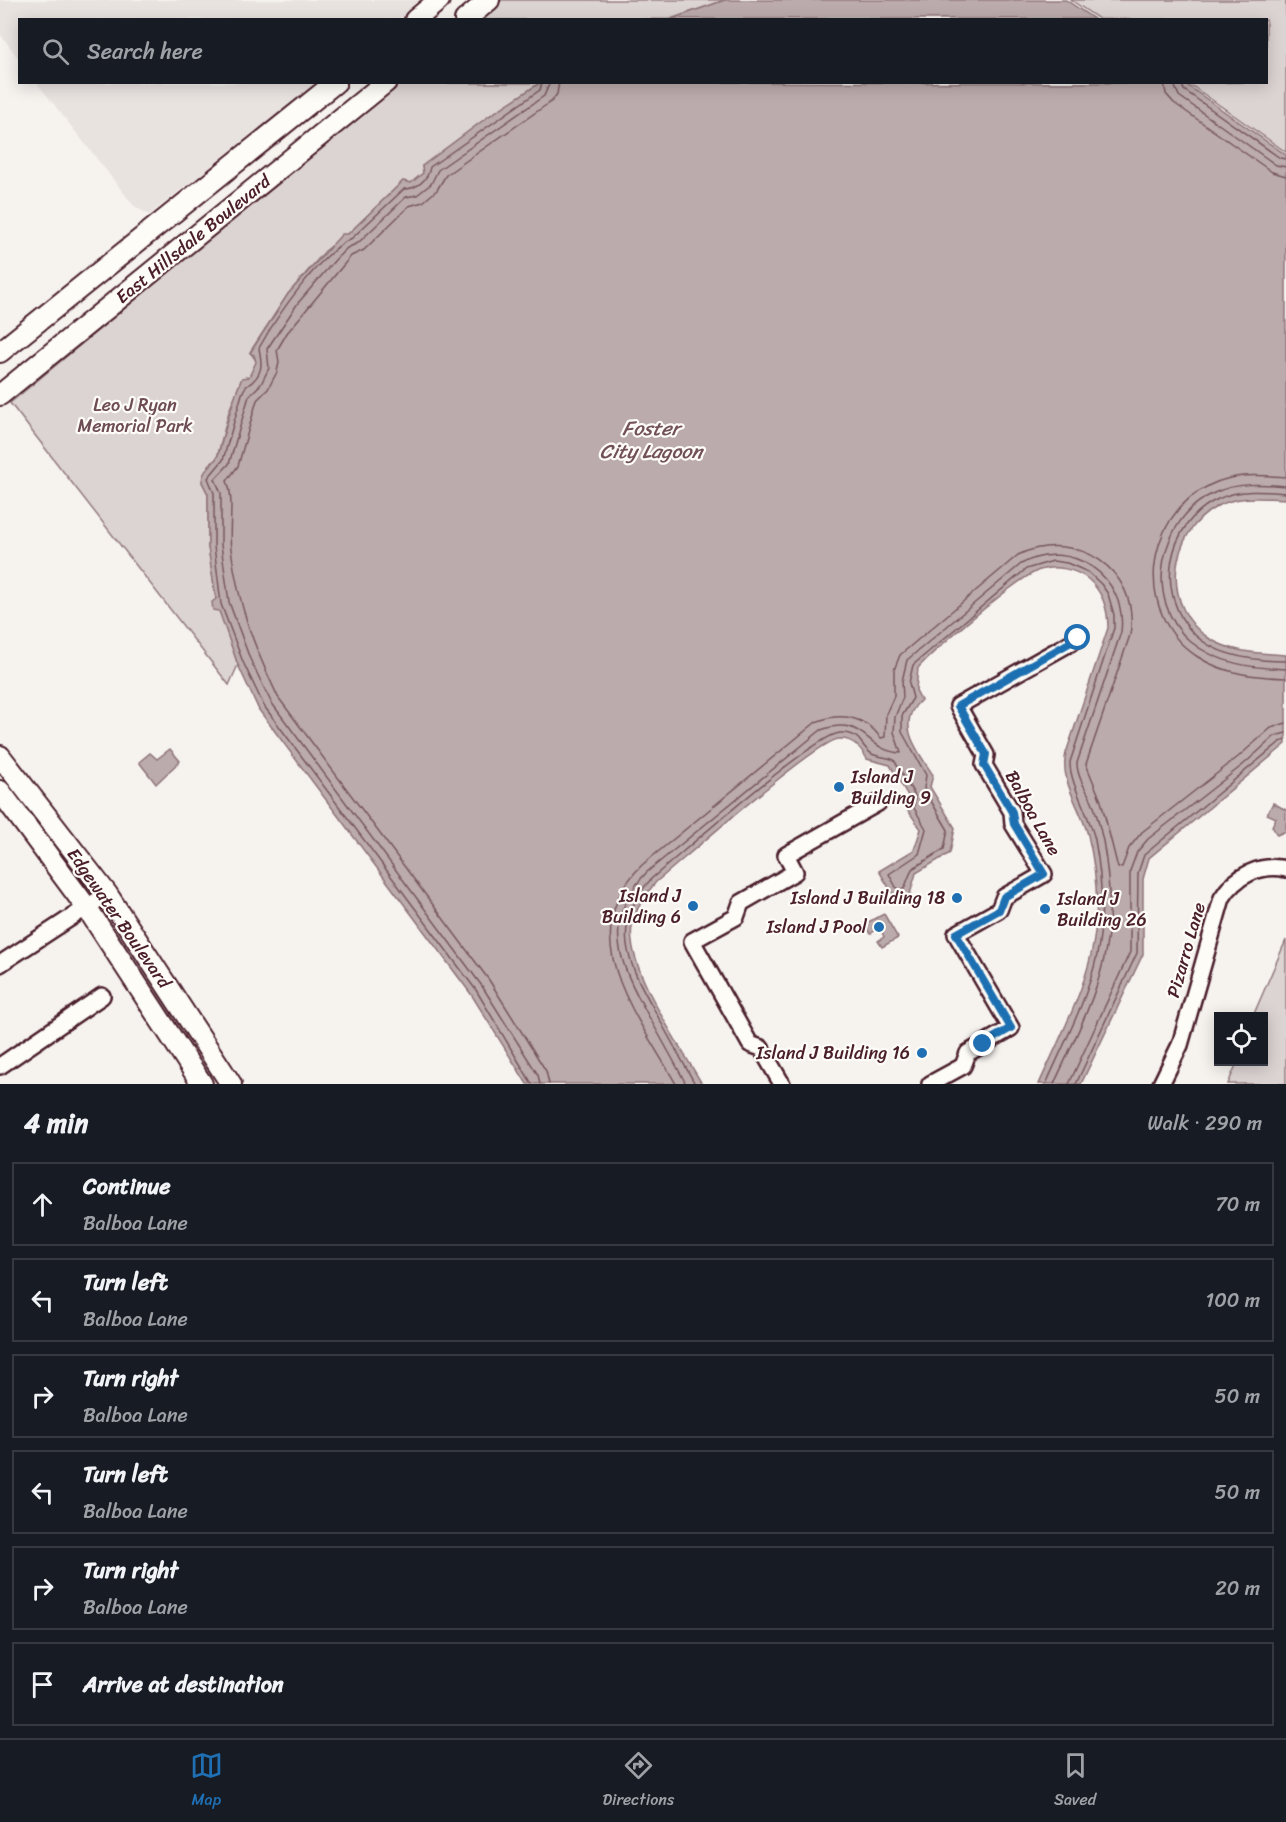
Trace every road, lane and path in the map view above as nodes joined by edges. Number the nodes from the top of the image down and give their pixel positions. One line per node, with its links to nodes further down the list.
1 (439, 0): 3 (main road)
2 (489, 0): 4 (main road)
3 (417, 18)
4 (467, 18)
5 (334, 84): 7 (main road, East Hillsdale Boulevard)
6 (384, 84): 8 (main road, East Hillsdale Boulevard)
7 (0, 352)
8 (0, 395)
9 (1078, 638): 22 (street, Balboa Lane)
10 (0, 756): 14 (main road, Edgewater Boulevard)
11 (0, 791): 15 (main road, Edgewater Boulevard)
12 (878, 803): 21 (street)
13 (1286, 869): 23 (street, Pizarro Lane)
14 (107, 894): 15 (street); 20 (main road, Edgewater Boulevard)
15 (87, 908): 16 (street); 19 (main road, Edgewater Boulevard)
16 (0, 964)
17 (102, 996): 18 (street)
18 (0, 1066)
19 (202, 1084)
20 (231, 1084)
21 (782, 1084)
22 (930, 1084)
23 (1161, 1084)

